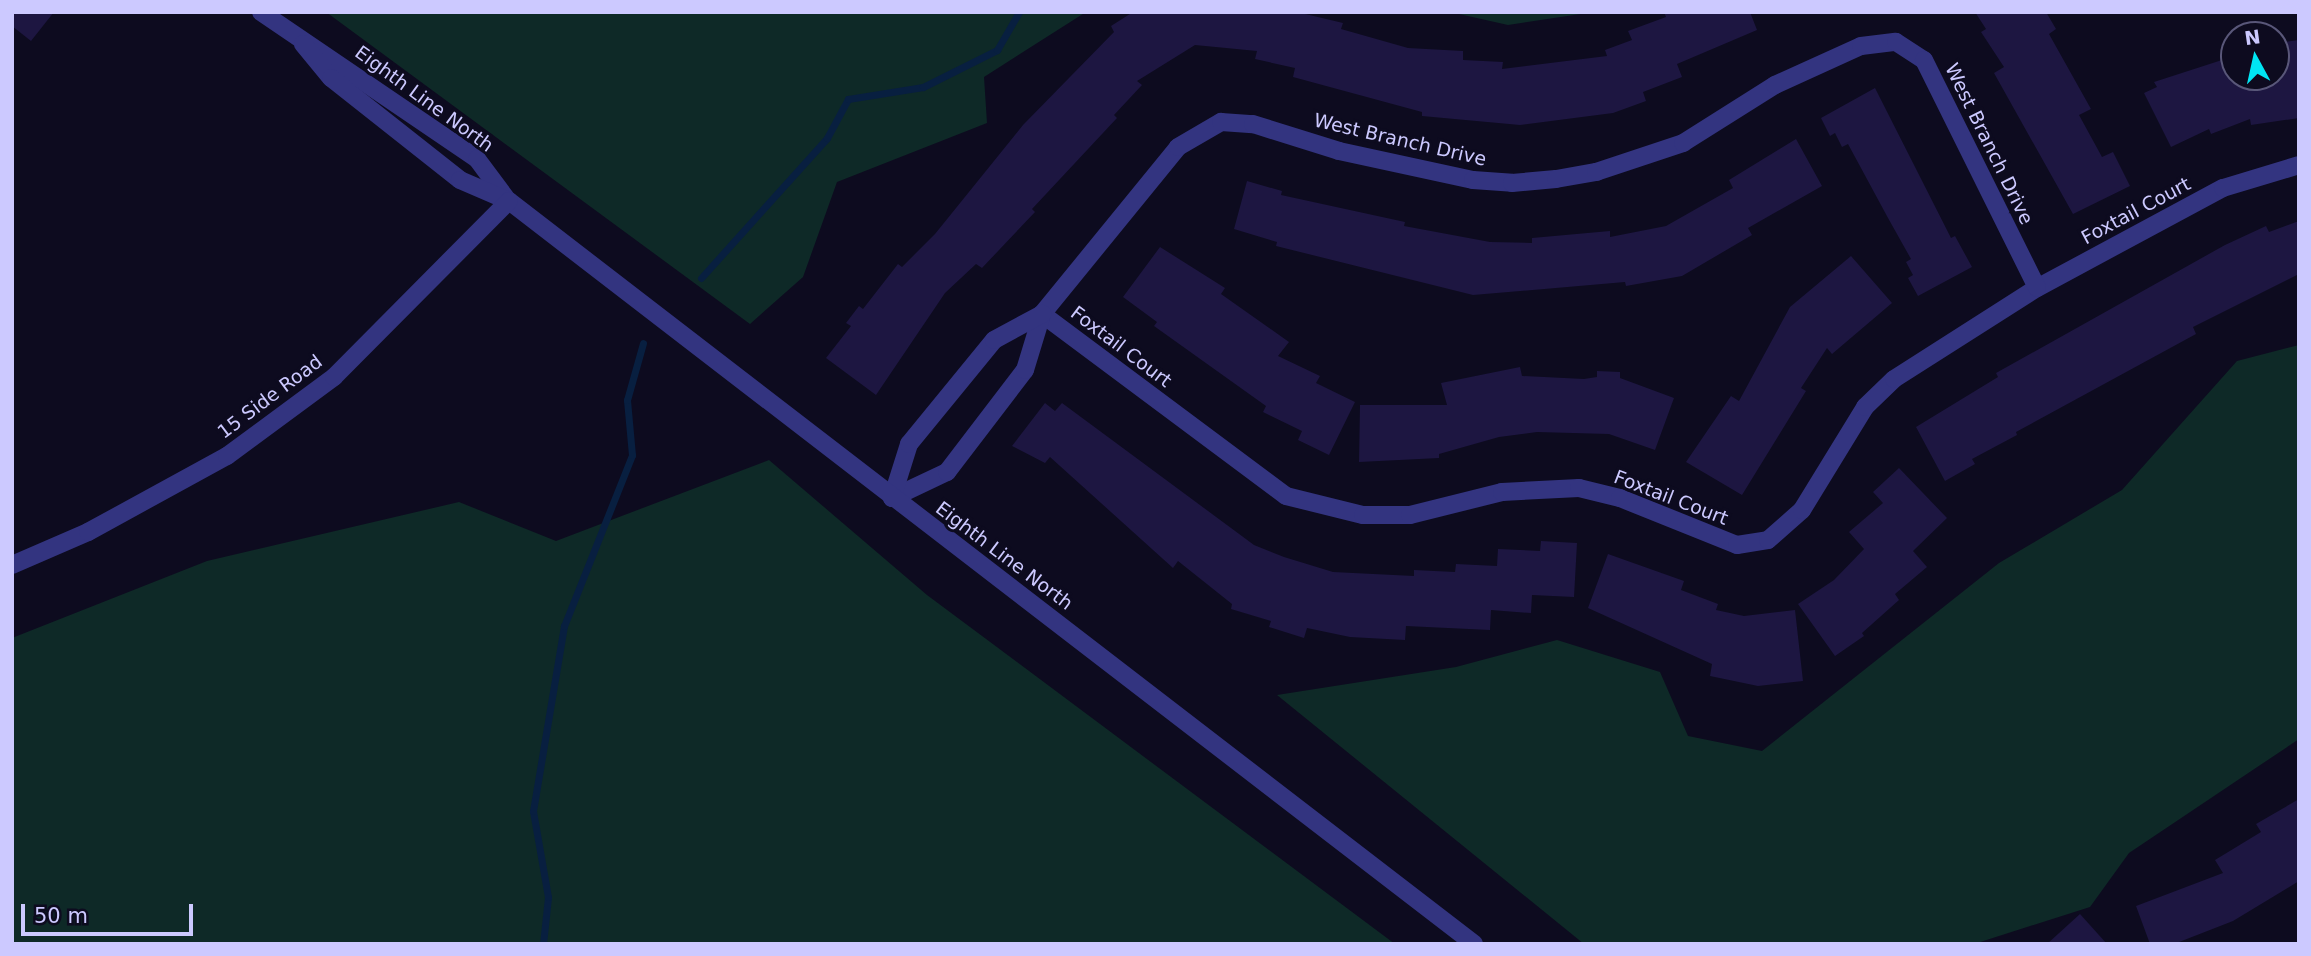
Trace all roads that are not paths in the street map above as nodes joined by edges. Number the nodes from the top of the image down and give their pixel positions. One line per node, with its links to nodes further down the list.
1 (261, 12): 2 (street, Eighth Line North)
2 (303, 44): 4 (street, Eighth Line North); 4 (street, Eighth Line North)
3 (2299, 166): 5 (street, Foxtail Court)
4 (509, 201): 7 (street, Eighth Line North); 8 (street, 15 Side Road)
5 (2037, 288): 6 (street, Foxtail Court); 6 (street, West Branch Drive)
6 (1042, 314): 7 (street, West Branch Drive); 7 (street, West Branch Drive)
7 (892, 498): 9 (street, Eighth Line North)
8 (12, 565)
9 (1474, 944)

